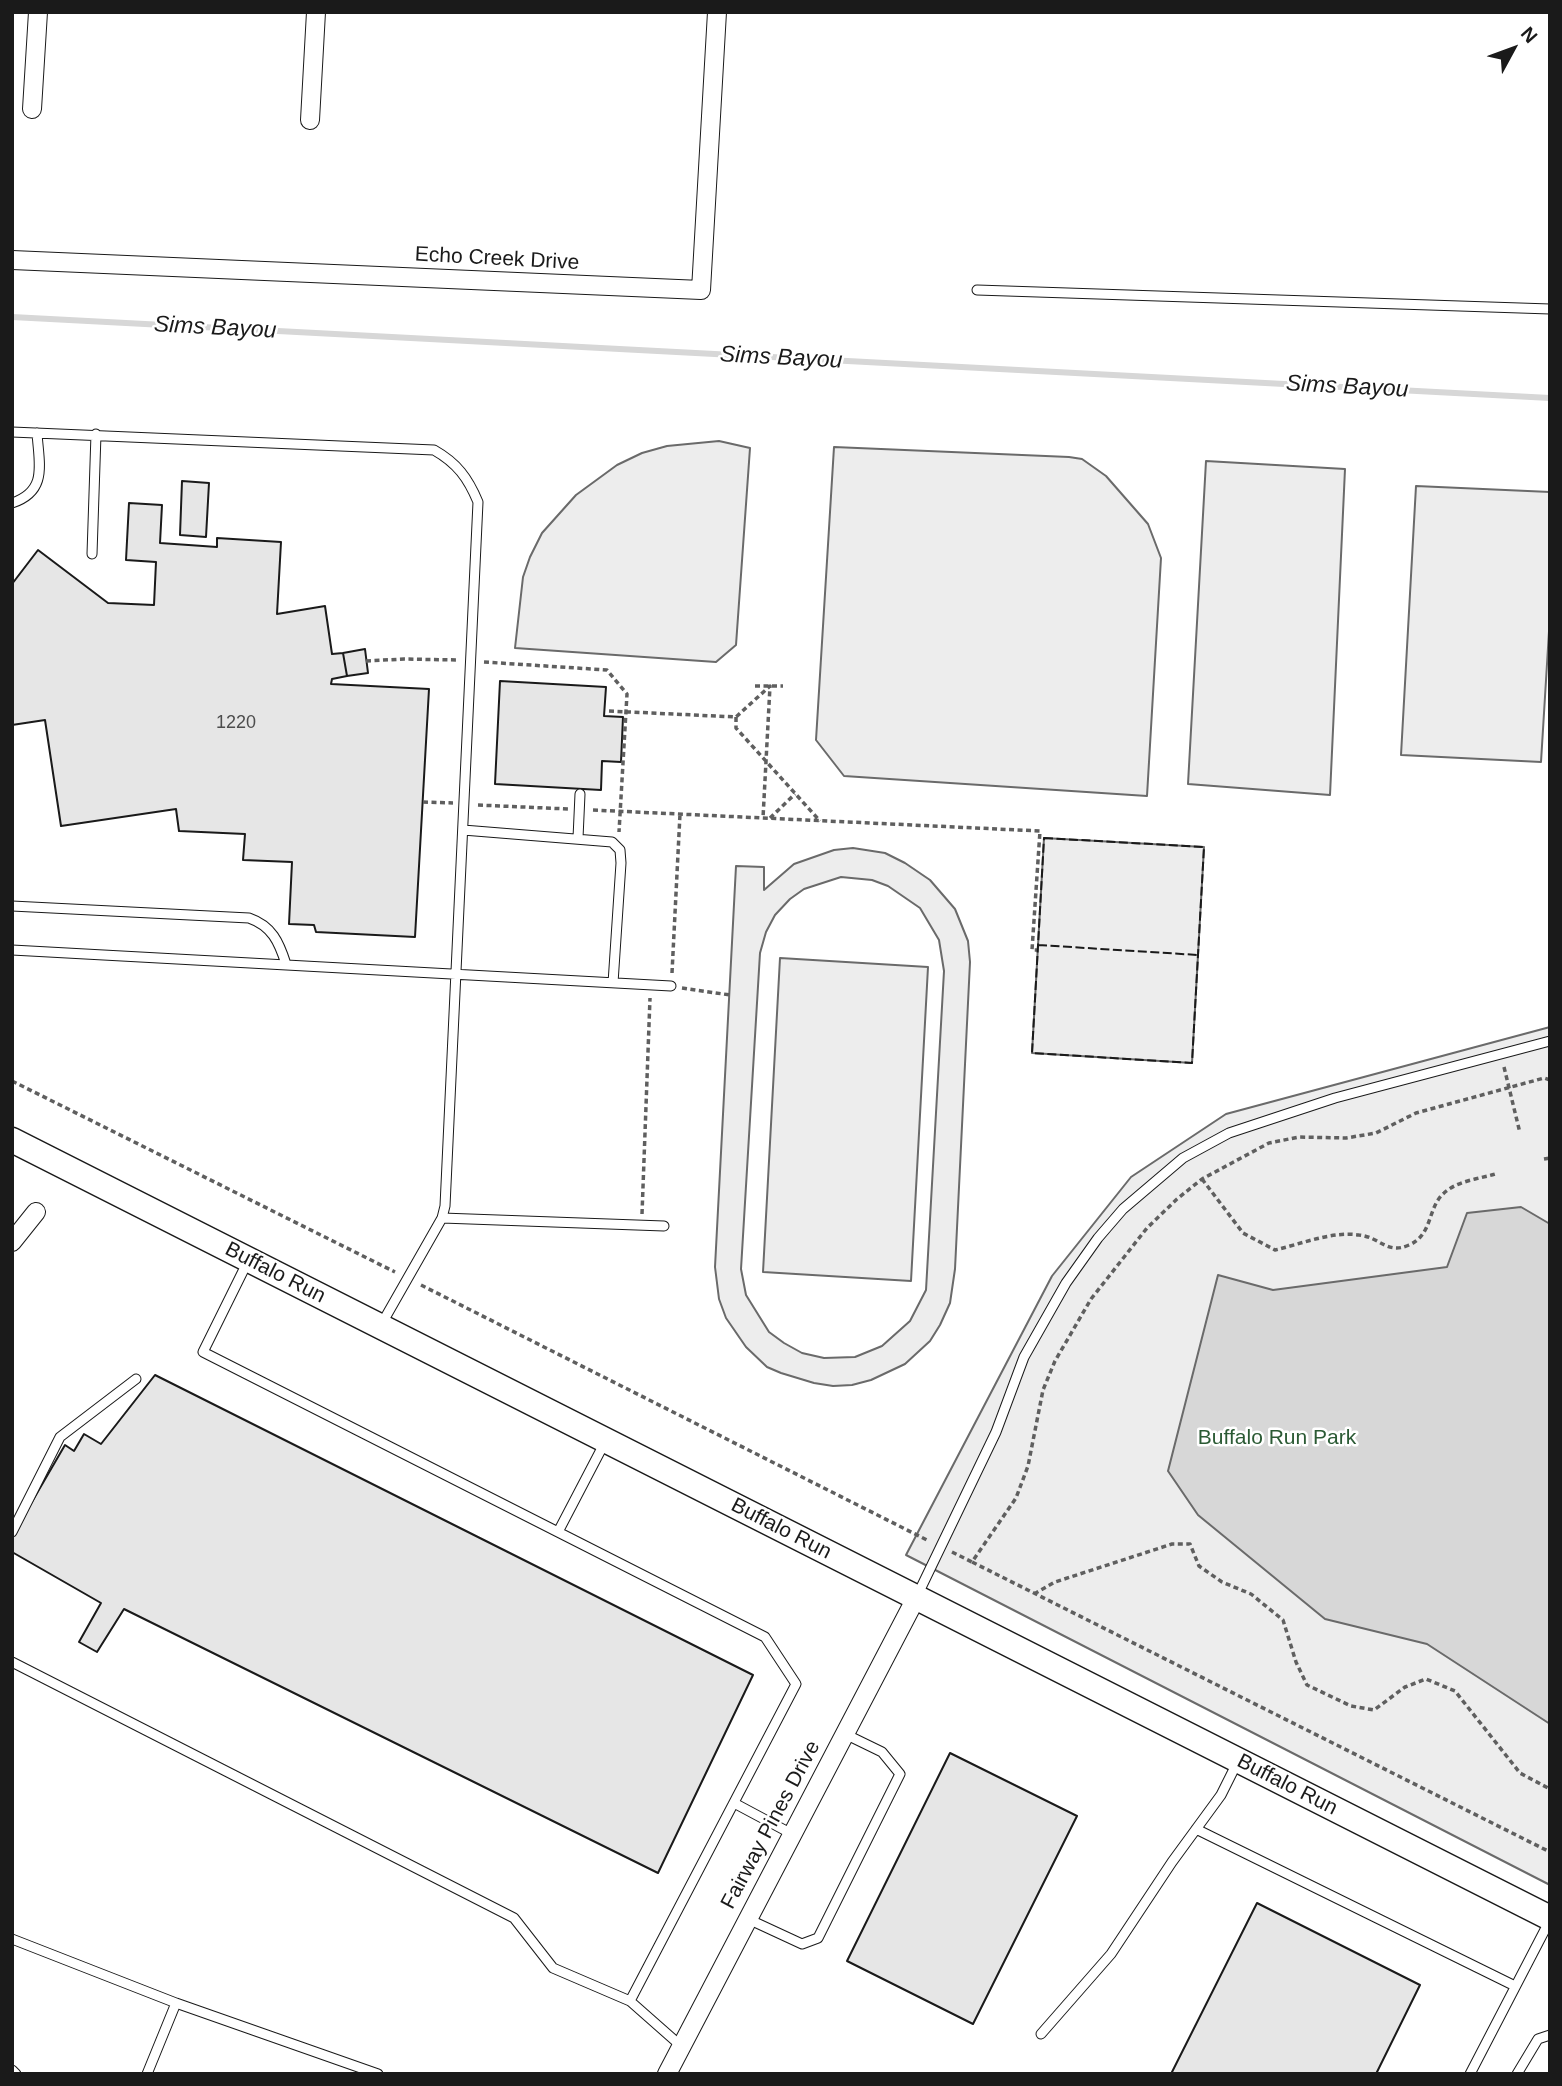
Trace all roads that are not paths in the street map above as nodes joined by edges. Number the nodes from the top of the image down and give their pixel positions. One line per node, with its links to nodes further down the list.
1 (38, 12): 4 (street)
2 (316, 12): 5 (street)
3 (717, 12): 6 (street, Echo Creek Drive)
4 (32, 108)
5 (310, 120)
6 (12, 260)
7 (977, 290): 8 (lane)
8 (1550, 309)
9 (12, 432): 10 (lane)
10 (37, 433): 11 (lane); 12 (lane)
11 (96, 434): 13 (lane); 15 (lane)
12 (12, 503)
13 (92, 554)
14 (580, 794): 16 (lane)
15 (463, 830): 16 (lane); 20 (lane)
16 (578, 838): 21 (lane)
17 (12, 906): 19 (lane)
18 (12, 950): 19 (lane)
19 (286, 964): 20 (lane)
20 (456, 973): 21 (lane); 26 (lane)
21 (613, 983): 22 (lane)
22 (671, 986)
23 (1550, 1041): 35 (lane)
24 (12, 1140): 29 (street, Buffalo Run)
25 (36, 1212): 28 (street)
26 (442, 1218): 27 (lane); 30 (lane)
27 (664, 1226)
28 (12, 1242)
29 (249, 1259): 30 (street, Buffalo Run); 34 (lane)
30 (380, 1326): 32 (street, Buffalo Run)
31 (136, 1379): 33 (lane)
32 (605, 1440): 34 (lane); 35 (street, Buffalo Run)
33 (12, 1532)
34 (558, 1532): 39 (lane)
35 (916, 1598): 37 (street, Fairway Pines Drive); 38 (street, Buffalo Run)
36 (12, 1662): 46 (lane)
37 (845, 1734): 41 (street, Fairway Pines Drive); 42 (lane)
38 (1238, 1761): 40 (lane); 43 (street, Buffalo Run)
39 (734, 1803): 41 (lane); 46 (lane)
40 (1196, 1829): 45 (lane); 48 (lane)
41 (792, 1833): 42 (street, Fairway Pines Drive)
42 (748, 1919): 50 (street, Fairway Pines Drive)
43 (1550, 1919): 45 (lane)
44 (12, 1939): 47 (lane)
45 (1515, 1986): 54 (lane)
46 (630, 2001): 50 (lane)
47 (176, 2003): 51 (lane); 52 (lane)
48 (1041, 2034)
49 (1550, 2035): 55 (lane)
50 (681, 2046): 53 (street, Fairway Pines Drive)
51 (147, 2074)
52 (378, 2074)
53 (667, 2074)
54 (1469, 2074)
55 (1517, 2074)

